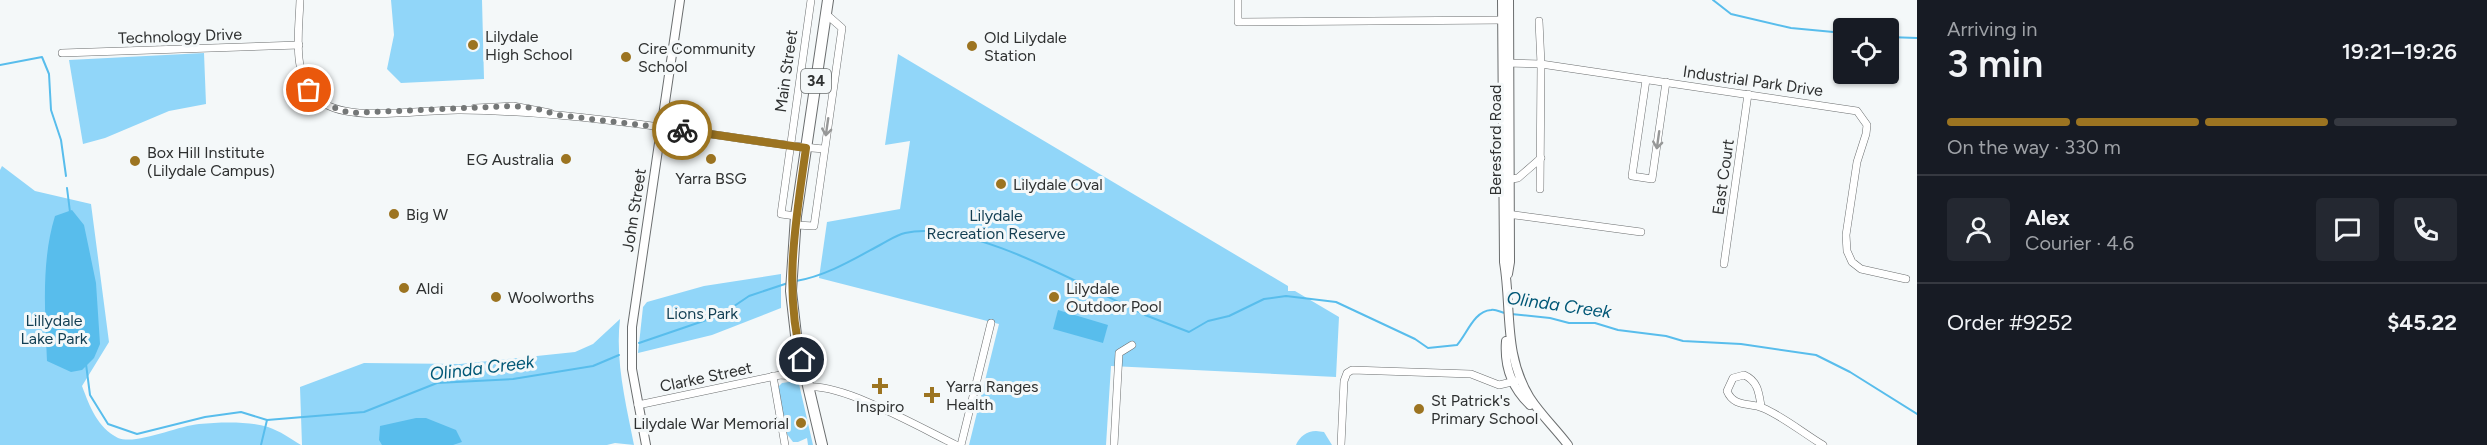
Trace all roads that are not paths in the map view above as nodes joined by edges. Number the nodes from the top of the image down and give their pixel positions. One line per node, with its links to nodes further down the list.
1 (300, 0): 11 (street)
2 (680, 0): 18 (main road, John Street)
3 (811, 0): 19 (street, Main Street)
4 (828, 0): 8 (highway, 34)
5 (1238, 0): 9 (street)
6 (1502, 0): 9 (main road, Beresford Road)
7 (1509, 0): 9 (main road, Beresford Road)
8 (826, 14): 20 (highway, 34); 21 (street, one-way to 21)
9 (1506, 20): 13 (main road, Beresford Road)
10 (1539, 21): 14 (street)
11 (299, 45): 12 (street, Technology Drive); 18 (street)
12 (62, 53)
13 (1506, 63): 14 (street, Industrial Park Drive); 23 (main road, Beresford Road)
14 (1541, 64): 15 (street, Industrial Park Drive); 22 (street)
15 (1646, 80): 16 (street, Industrial Park Drive); 16 (street, one-way to 15)
16 (1666, 82): 17 (street, Industrial Park Drive)
17 (1748, 94): 28 (street, East Court); 29 (street, Industrial Park Drive)
18 (662, 127): 19 (street); 36 (main road, John Street)
19 (791, 146): 20 (street); 26 (street, Main Street)
20 (806, 148): 21 (street); 26 (highway, 34)
21 (824, 149): 26 (street)
22 (1540, 158): 23 (street); 24 (street)
23 (1507, 180): 25 (main road, Beresford Road)
24 (1540, 189)
25 (1507, 214): 27 (street); 34 (main road, Beresford Road)
26 (796, 217): 32 (highway, 34)
27 (1641, 232)
28 (1724, 264)
29 (1906, 279)
30 (991, 323): 42 (street)
31 (1132, 345): 43 (street)
32 (802, 360): 33 (street, Clarke Street); 35 (highway, 34)
33 (776, 375): 35 (street, Clarke Street); 36 (street, Clarke Street); 39 (street)
34 (1517, 381): 44 (street); 45 (main road, Beresford Road)
35 (807, 382): 40 (highway, 34); 41 (street, Clarke Street)
36 (638, 405): 38 (main road, John Street)
37 (1761, 406): 37 (street); 46 (street)
38 (646, 445)
39 (785, 445)
40 (822, 445)
41 (956, 445)
42 (961, 445)
43 (1114, 445)
44 (1341, 445)
45 (1568, 445)
46 (1823, 445)

